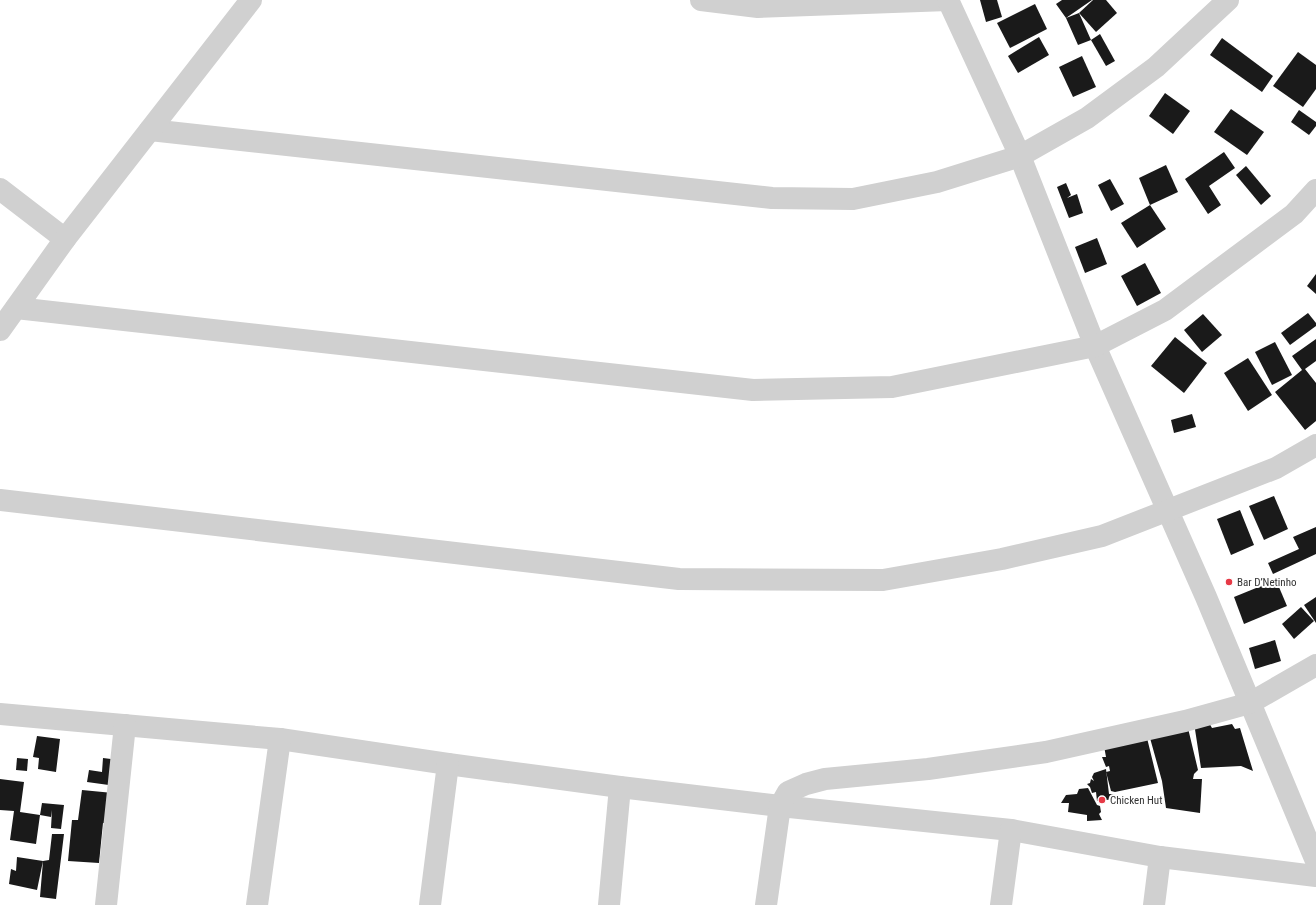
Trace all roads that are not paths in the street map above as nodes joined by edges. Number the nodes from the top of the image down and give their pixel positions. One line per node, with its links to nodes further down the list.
1 (251, 0): 5 (street)
2 (701, 0): 3 (street)
3 (948, 0): 6 (street)
4 (1228, 0): 6 (street)
5 (150, 130): 6 (street); 9 (street)
6 (1020, 156): 12 (street)
7 (0, 189): 9 (street)
8 (1316, 190): 12 (street)
9 (65, 239): 10 (street)
10 (16, 308): 11 (street); 12 (street)
11 (0, 330)
12 (1095, 346): 15 (street)
13 (1316, 445): 15 (street)
14 (0, 500): 15 (street)
15 (1168, 509): 17 (street)
16 (1316, 665): 17 (street)
17 (1250, 703): 23 (street); 26 (street)
18 (0, 714): 19 (street)
19 (125, 725): 20 (street); 28 (street)
20 (280, 739): 21 (street); 29 (street)
21 (448, 764): 22 (street); 30 (street)
22 (620, 787): 23 (street); 31 (street)
23 (780, 806): 24 (street); 32 (street)
24 (1010, 830): 25 (street); 33 (street)
25 (1160, 857): 27 (street); 34 (street)
26 (1316, 861)
27 (1316, 876)
28 (106, 905)
29 (257, 905)
30 (430, 905)
31 (609, 905)
32 (766, 905)
33 (1001, 905)
34 (1154, 905)

